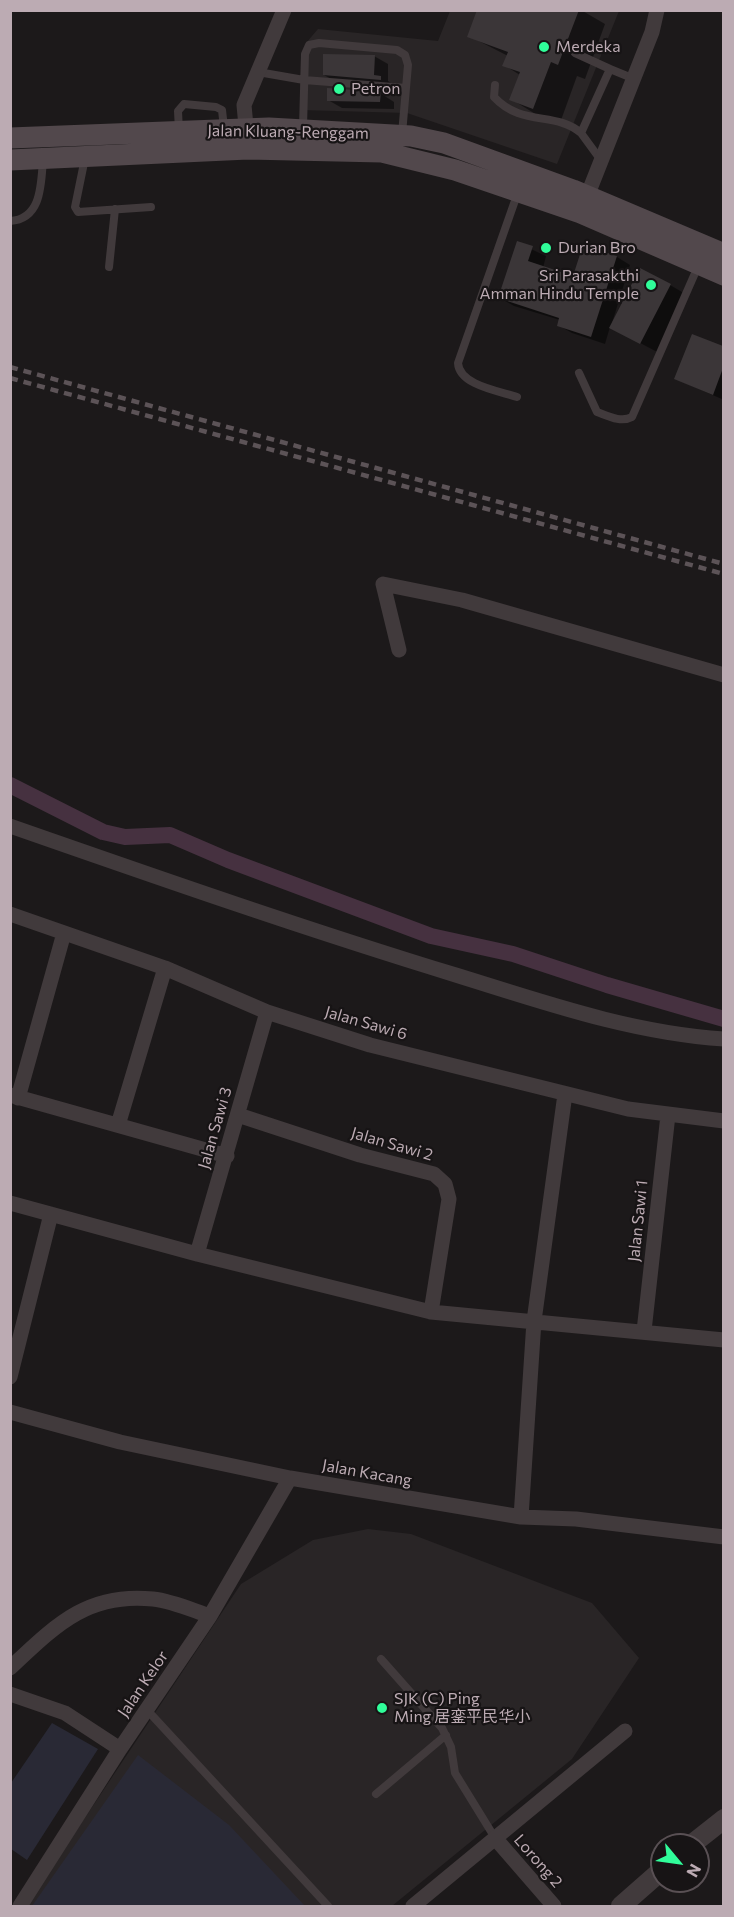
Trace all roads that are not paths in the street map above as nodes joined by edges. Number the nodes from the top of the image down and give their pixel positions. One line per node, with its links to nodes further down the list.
1 (284, 10): 5 (street)
2 (657, 10): 6 (street)
3 (575, 53): 4 (lane)
4 (610, 69): 6 (lane); 11 (lane)
5 (258, 72): 7 (lane); 15 (street)
6 (632, 78): 18 (street)
7 (304, 80): 9 (lane); 9 (lane); 10 (lane)
8 (495, 85): 11 (lane)
9 (406, 88): 12 (lane)
10 (303, 128): 12 (main road, Jalan Kluang-Renggam); 15 (main road, Jalan Kluang-Renggam)
11 (581, 133): 18 (lane)
12 (402, 135): 21 (main road, Jalan Kluang-Renggam)
13 (45, 137): 14 (main road, Jalan Kluang-Renggam); 15 (main road, Jalan Kluang-Renggam); 17 (lane)
14 (10, 138)
15 (247, 139): 16 (main road, Jalan Kluang-Renggam); 20 (main road, Jalan Kluang-Renggam)
16 (85, 157): 17 (main road, Jalan Kluang-Renggam); 23 (lane)
17 (44, 158): 19 (main road, Jalan Kluang-Renggam); 24 (lane)
18 (600, 159): 21 (street)
19 (10, 160)
20 (519, 191): 21 (main road, Jalan Kluang-Renggam); 29 (lane)
21 (584, 205): 25 (main road, Jalan Kluang-Renggam)
22 (151, 207): 23 (lane)
23 (115, 209): 26 (lane)
24 (10, 221)
25 (710, 254): 27 (main road, Jalan Kluang-Renggam); 28 (lane)
26 (109, 267)
27 (723, 274)
28 (579, 373)
29 (517, 397)
30 (399, 650): 31 (street)
31 (723, 675)
32 (10, 826): 37 (street)
33 (10, 914): 34 (street, Jalan Sawi 6)
34 (64, 933): 35 (street, Jalan Sawi 6); 39 (street)
35 (165, 968): 36 (street, Jalan Sawi 6); 43 (street)
36 (267, 1012): 38 (street, Jalan Sawi 6); 40 (street, Jalan Sawi 3)
37 (723, 1039)
38 (566, 1094): 41 (street, Jalan Sawi 6); 49 (street)
39 (14, 1096): 43 (street)
40 (238, 1115): 44 (street, Jalan Sawi 3); 48 (street, Jalan Sawi 2)
41 (668, 1115): 42 (street, Jalan Sawi 6); 50 (street, Jalan Sawi 1)
42 (723, 1121)
43 (118, 1125): 44 (street)
44 (226, 1156): 47 (street, Jalan Sawi 3)
45 (10, 1203): 46 (street)
46 (51, 1214): 47 (street); 52 (street)
47 (197, 1254): 48 (street)
48 (431, 1312): 49 (street)
49 (534, 1321): 50 (street); 55 (street)
50 (644, 1331): 51 (street)
51 (723, 1340)
52 (10, 1377)
53 (10, 1412): 54 (street, Jalan Kacang)
54 (290, 1478): 55 (street, Jalan Kacang); 57 (street, Jalan Kelor)
55 (521, 1517): 56 (street, Jalan Kacang)
56 (723, 1537)
57 (210, 1616): 59 (street); 61 (street, Jalan Kelor)
58 (381, 1659): 63 (lane)
59 (10, 1668)
60 (10, 1694): 64 (street)
61 (148, 1711): 64 (street, Jalan Kelor); 71 (lane)
62 (625, 1731): 68 (street)
63 (446, 1735): 65 (lane); 68 (lane)
64 (120, 1749): 70 (street, Jalan Kelor)
65 (376, 1794)
66 (723, 1819): 67 (street)
67 (706, 1833)
68 (495, 1838): 72 (street); 73 (street, Lorong 2)
69 (650, 1881): 74 (street)
70 (20, 1906)
71 (328, 1906)
72 (413, 1906)
73 (554, 1906)
74 (621, 1906)

